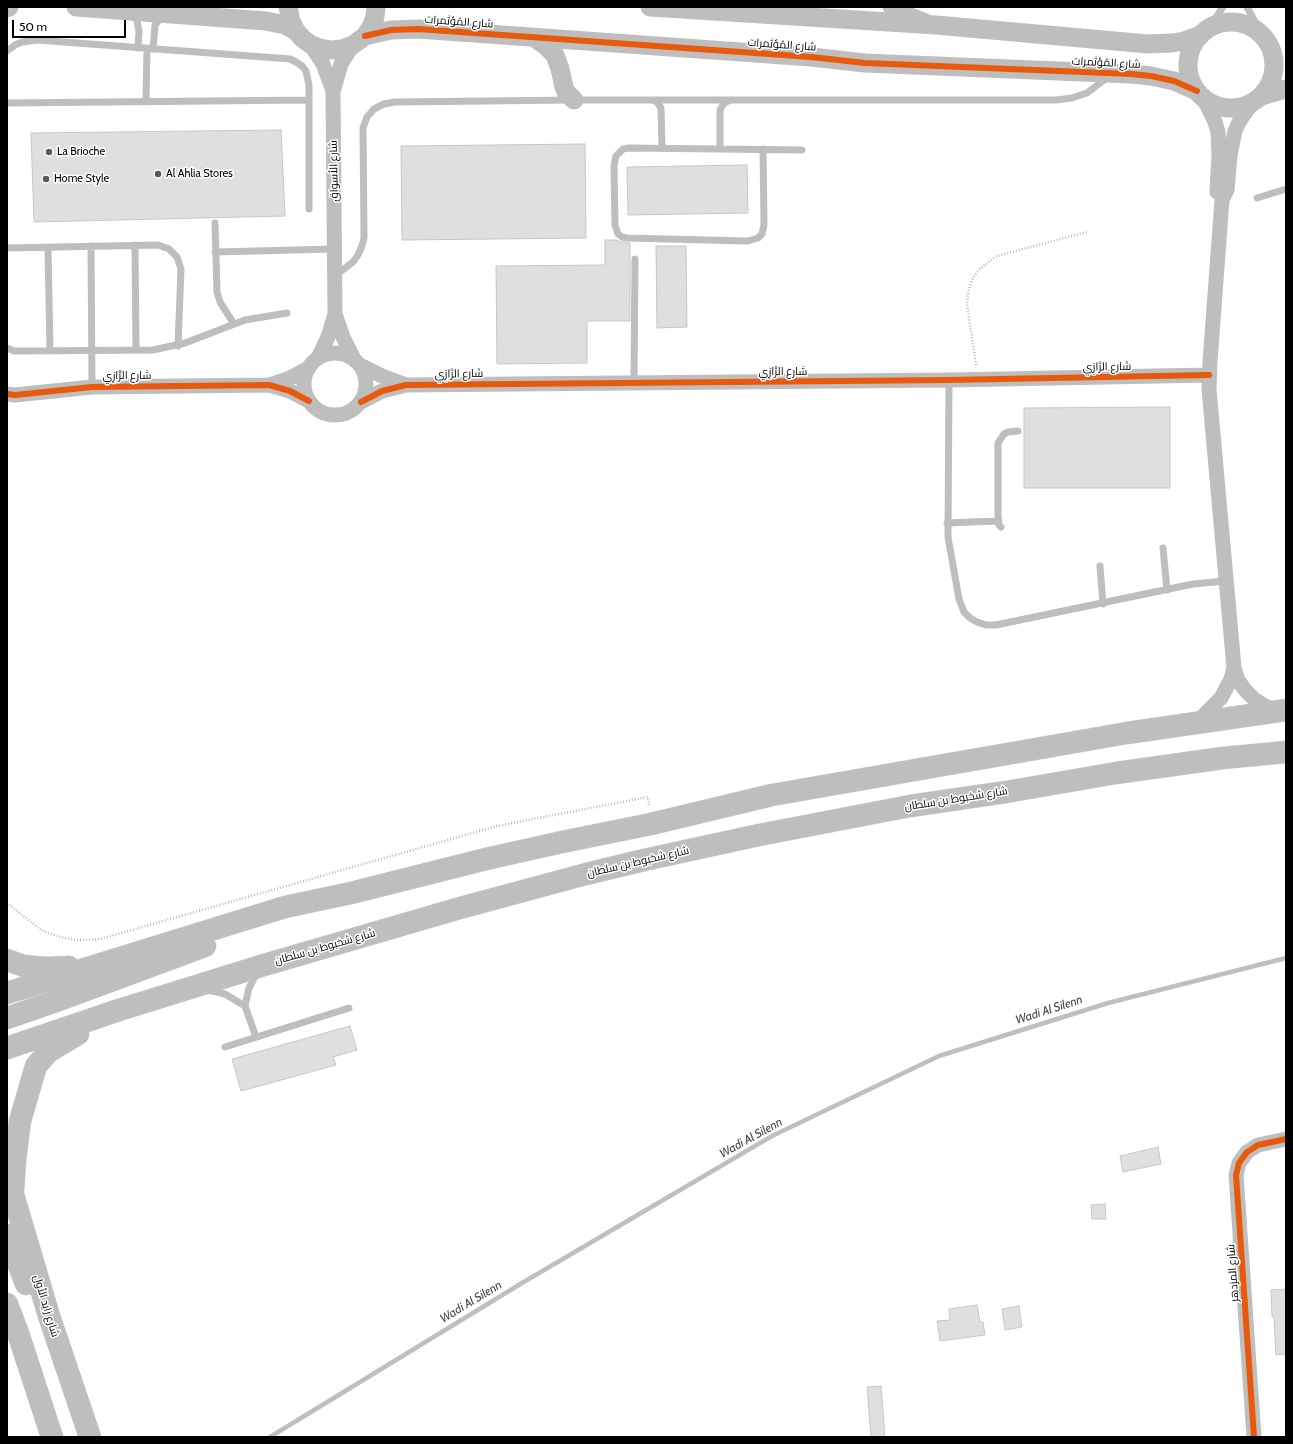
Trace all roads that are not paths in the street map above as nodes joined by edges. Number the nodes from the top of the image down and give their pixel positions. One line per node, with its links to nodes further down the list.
1 (76, 7): 9 (street)
2 (288, 7): 13 (street)
3 (376, 7): 17 (street)
4 (650, 7): 11 (street, شارع المُؤتَمرات)
5 (792, 7): 11 (street)
6 (890, 7): 12 (street)
7 (1224, 7): 14 (lane)
8 (1247, 7): 16 (lane)
9 (132, 12): 10 (street); 19 (lane)
10 (166, 14): 13 (street); 20 (lane)
11 (758, 14): 12 (street, شارع المُؤتَمرات)
12 (936, 25): 14 (street, شارع المُؤتَمرات)
13 (296, 31): 18 (street)
14 (1204, 32): 16 (street); 26 (street)
15 (533, 37): 17 (street, شارع المُؤتَمرات); 23 (street, شارع المُؤتَمرات); 29 (street)
16 (1264, 38): 21 (street); 27 (street)
17 (359, 40): 18 (street, شارع المُؤتَمرات); 25 (street, شارع الأسواق)
18 (310, 44): 25 (street, شارع الأسواق)
19 (138, 48): 20 (lane); 22 (lane)
20 (150, 48): 28 (lane); 32 (lane)
21 (1286, 51)
22 (7, 52)
23 (1113, 73): 26 (street, شارع المُؤتَمرات); 31 (lane)
24 (1286, 89): 27 (street)
25 (333, 92): 47 (street, شارع الأسواق)
26 (1200, 94): 27 (street); 40 (street)
27 (1257, 99): 40 (street)
28 (309, 100): 32 (lane); 41 (lane)
29 (574, 100): 30 (lane); 50 (lane)
30 (650, 100): 31 (lane); 34 (lane)
31 (730, 100): 35 (lane)
32 (146, 102): 33 (lane)
33 (7, 103)
34 (662, 148): 35 (lane); 36 (lane)
35 (720, 149): 36 (lane)
36 (763, 149): 37 (lane)
37 (802, 150)
38 (1286, 189): 39 (lane)
39 (1257, 198)
40 (1222, 200): 61 (street)
41 (309, 209)
42 (215, 223): 48 (lane)
43 (135, 245): 44 (lane); 54 (lane); 56 (lane)
44 (91, 246): 45 (lane); 58 (lane)
45 (48, 247): 46 (lane); 57 (lane)
46 (7, 248)
47 (334, 249): 48 (lane); 50 (street, شارع الأسواق)
48 (215, 252): 53 (lane)
49 (635, 259): 63 (lane)
50 (335, 276): 52 (street, شارع الأسواق)
51 (287, 313): 53 (lane)
52 (335, 314): 59 (street, شارع الأسواق); 60 (street, شارع الأسواق)
53 (234, 324): 54 (lane)
54 (178, 346): 56 (lane)
55 (7, 348): 57 (lane)
56 (136, 350): 58 (lane)
57 (50, 351): 58 (lane)
58 (92, 351): 66 (lane)
59 (357, 362): 60 (street); 65 (street, شارع الرَّازِي); 69 (street)
60 (313, 363): 64 (street, شارع الرَّازِي); 68 (street)
61 (1209, 375): 62 (street, شارع الرَّازِي); 74 (street)
62 (949, 380): 63 (street, شارع الرَّازِي); 71 (lane)
63 (634, 383): 65 (street, شارع الرَّازِي)
64 (269, 385): 66 (street, شارع الرَّازِي); 68 (street, شارع الرَّازِي)
65 (406, 385): 69 (street, شارع الرَّازِي)
66 (92, 387): 67 (street, شارع الرَّازِي)
67 (10, 395)
68 (309, 401): 69 (street)
69 (361, 402)
70 (1018, 432): 71 (lane)
71 (948, 523): 76 (lane)
72 (1163, 548): 75 (lane)
73 (1100, 566): 76 (lane)
74 (1226, 581): 75 (lane); 77 (street)
75 (1167, 590): 76 (lane)
76 (1103, 604)
77 (1234, 668): 78 (street); 79 (street)
78 (1281, 711): 79 (main road)
79 (1196, 723): 81 (main road)
80 (1286, 752): 83 (main road, شارع شخبوط بن سلطان)
81 (285, 907): 84 (main road); 90 (main road)
82 (7, 960): 84 (main road)
83 (264, 965): 85 (main road, شارع شخبوط بن سلطان); 87 (lane)
84 (97, 966): 86 (main road)
85 (190, 987): 87 (lane); 89 (main road, شارع شخبوط بن سلطان)
86 (7, 993)
87 (245, 1006): 91 (lane)
88 (349, 1008): 91 (lane)
89 (119, 1010): 93 (main road, شارع شخبوط بن سلطان); 96 (main road)
90 (7, 1018)
91 (256, 1037): 92 (lane)
92 (225, 1046)
93 (7, 1048)
94 (1286, 1139): 102 (street, شارع المزدهر)
95 (7, 1174): 96 (main road, شارع زايد الأول)
96 (13, 1197): 99 (main road, شارع زايد الأول)
97 (7, 1235): 99 (main road)
98 (7, 1304): 100 (main road)
99 (48, 1316): 101 (main road, شارع زايد الأول)
100 (49, 1429)
101 (90, 1437)
102 (1254, 1437)

